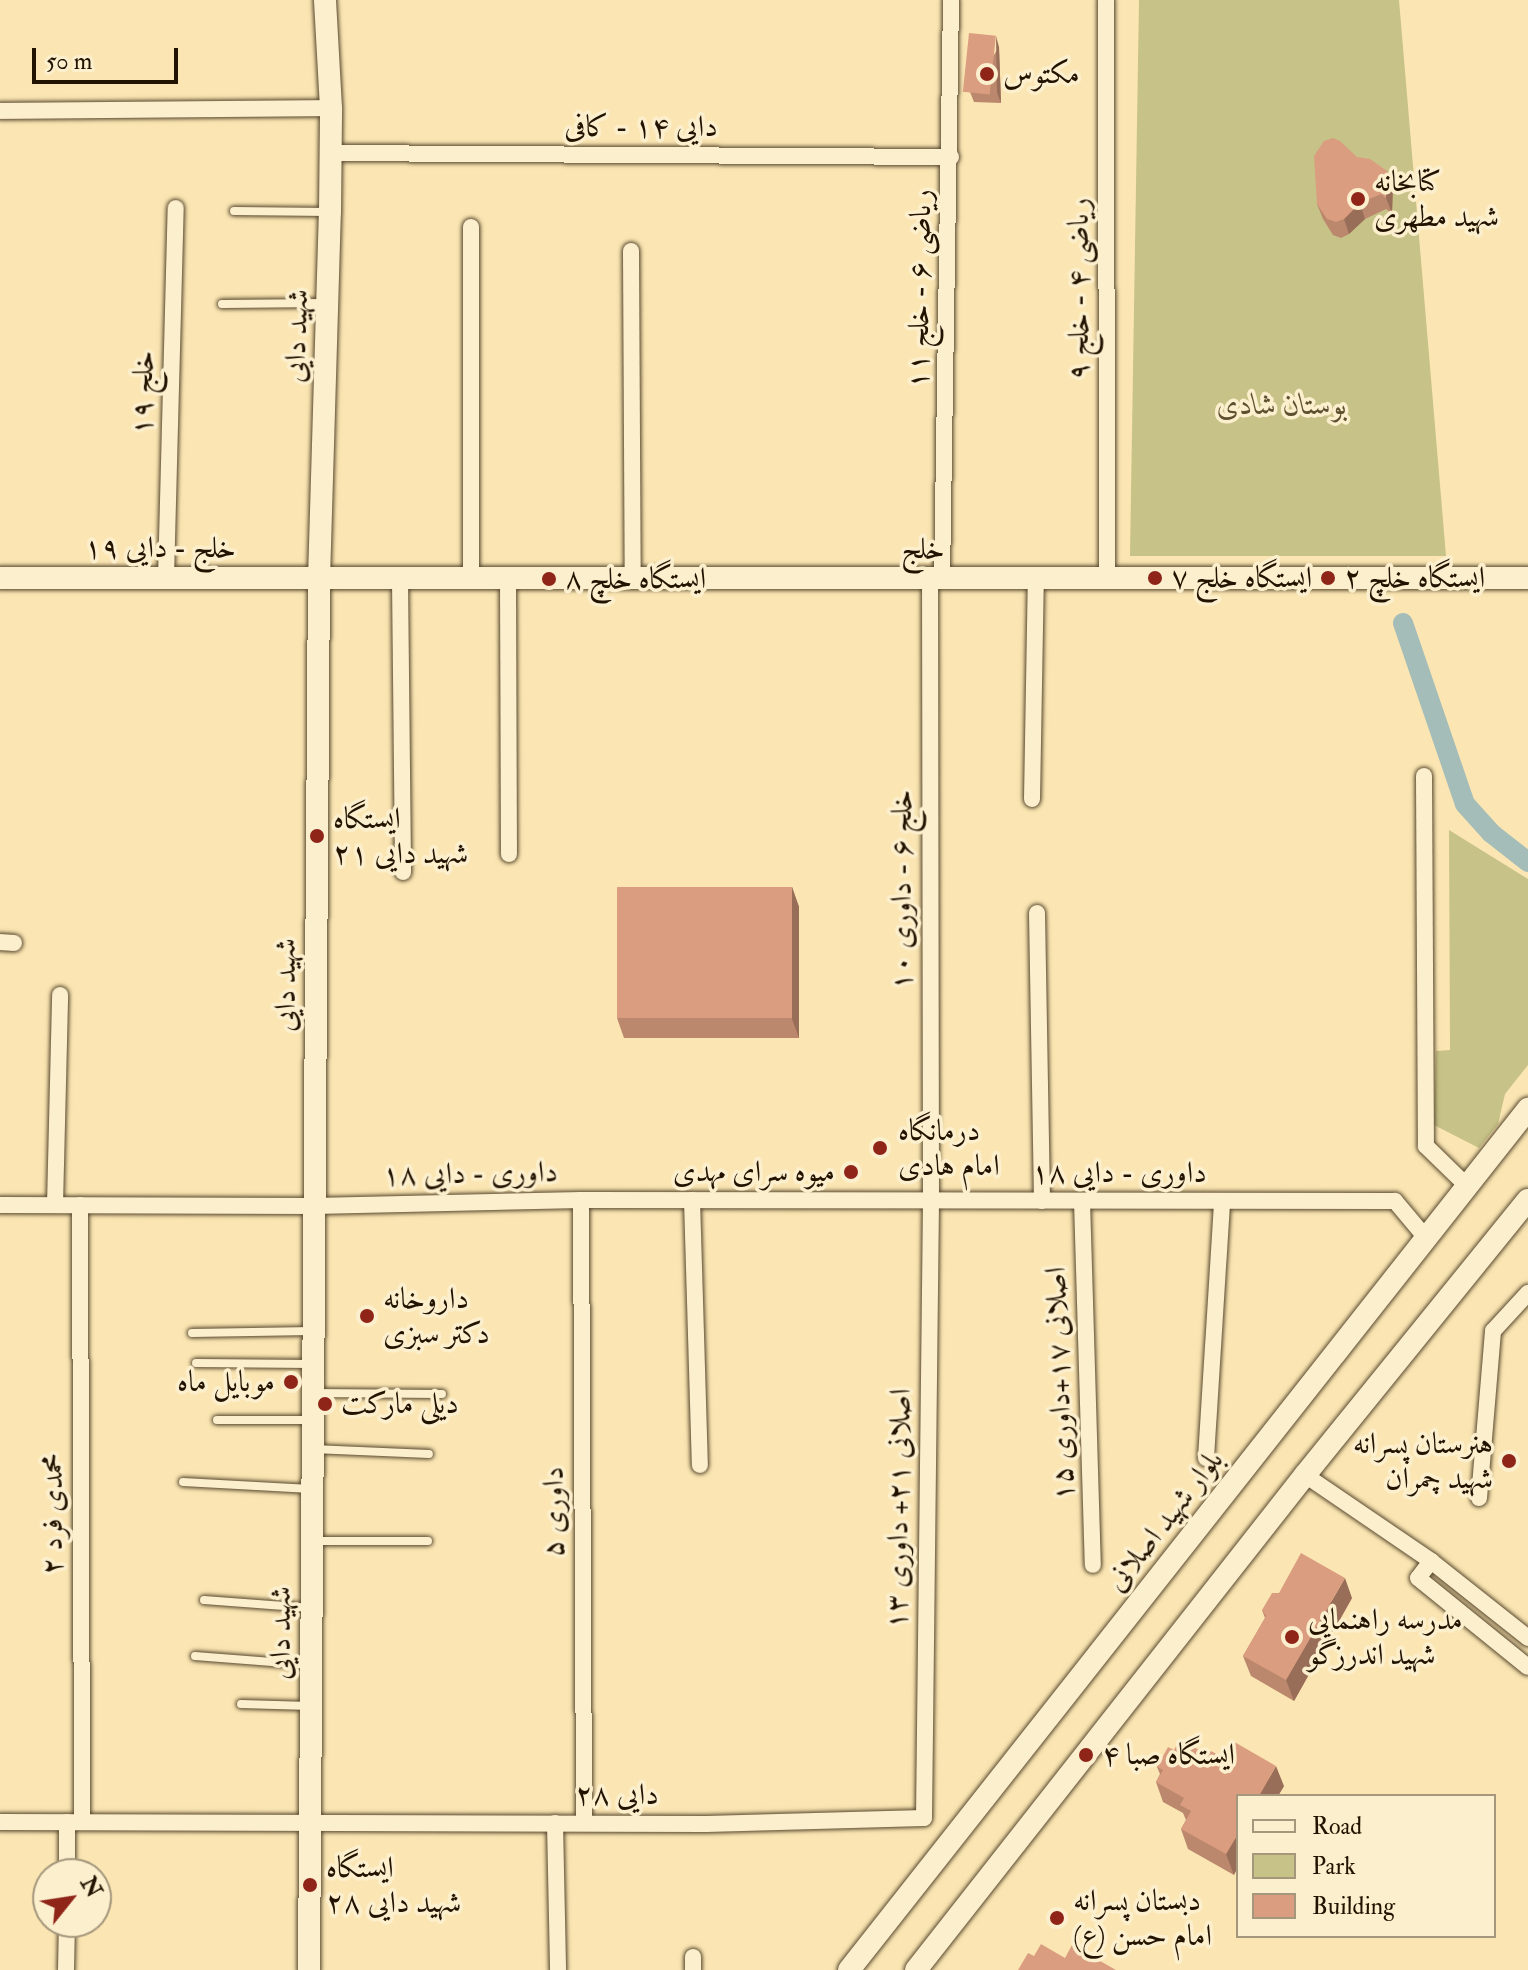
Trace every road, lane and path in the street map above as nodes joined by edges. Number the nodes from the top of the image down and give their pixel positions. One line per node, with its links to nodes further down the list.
1 (325, 0): 4 (street, شهید دایی)
2 (951, 0): 7 (street, ریاضی ۶ - خلج ۱۱)
3 (1106, 0): 17 (street, ریاضی ۴ - خلج ۹)
4 (331, 108): 5 (street); 6 (street, شهید دایی)
5 (0, 111)
6 (330, 153): 7 (street, دایی ۱۴ - کافی); 10 (street, شهید دایی)
7 (951, 157): 24 (street, ریاضی ۶ - خلج ۱۱)
8 (176, 208): 16 (street, خلج ۱۹)
9 (234, 211): 10 (lane)
10 (330, 212): 13 (street, شهید دایی)
11 (471, 227): 21 (street)
12 (631, 251): 23 (street)
13 (329, 302): 14 (lane); 19 (street, شهید دایی)
14 (222, 304)
15 (0, 578): 16 (street, خلج - دایی ۱۹)
16 (166, 578): 19 (street, خلج - دایی ۱۹)
17 (1107, 578): 18 (street, خلج); 25 (street, خلج)
18 (1528, 578)
19 (319, 579): 20 (street, خلج); 44 (street, شهید دایی)
20 (400, 579): 21 (street, خلج); 29 (street)
21 (471, 579): 22 (street, خلج)
22 (508, 579): 23 (street, خلج); 28 (street)
23 (633, 579): 24 (street, خلج)
24 (936, 579): 25 (street, خلج); 37 (street, خلج ۶ - داوری ۱۰)
25 (1036, 579): 27 (street)
26 (1424, 776): 33 (street)
27 (1032, 799)
28 (509, 854)
29 (403, 872)
30 (1037, 913): 38 (street)
31 (60, 995): 42 (street)
32 (1528, 1109): 33 (street, بلوار شهید اصلانی)
33 (1467, 1186): 45 (street, بلوار شهید اصلانی)
34 (581, 1200): 35 (street, داوری - دایی ۱۸); 44 (street, داوری - دایی ۱۸); 80 (street, داوری ۵)
35 (692, 1200): 37 (street, داوری - دایی ۱۸); 58 (street)
36 (1528, 1200): 59 (street)
37 (931, 1201): 38 (street, داوری - دایی ۱۸); 75 (street, اصلانی ۲۱+ داوری ۱۳)
38 (1042, 1201): 39 (street, داوری - دایی ۱۸)
39 (1082, 1201): 40 (street, داوری - دایی ۱۸); 66 (street, اصلانی ۱۷+داوری ۱۵)
40 (1222, 1201): 45 (street, داوری - دایی ۱۸); 57 (street)
41 (0, 1205): 42 (street, داوری - دایی ۱۸)
42 (55, 1205): 43 (street, داوری - دایی ۱۸)
43 (80, 1205): 44 (street, داوری - دایی ۱۸); 77 (street, محمدی فرد ۲)
44 (314, 1206): 47 (street, شهید دایی)
45 (1426, 1238): 86 (street, بلوار شهید اصلانی)
46 (1528, 1293): 62 (street)
47 (313, 1331): 48 (lane); 50 (street, شهید دایی)
48 (192, 1333)
49 (196, 1363): 50 (lane)
50 (313, 1364): 51 (street, شهید دایی)
51 (313, 1393): 52 (lane); 54 (street, شهید دایی)
52 (442, 1394)
53 (217, 1420): 54 (lane)
54 (313, 1420): 55 (street, شهید دایی)
55 (312, 1449): 56 (lane); 61 (street, شهید دایی)
56 (429, 1454)
57 (1206, 1458)
58 (700, 1465)
59 (1305, 1475): 65 (street); 87 (street)
60 (183, 1482): 61 (lane)
61 (312, 1489): 63 (street, شهید دایی)
62 (1479, 1498)
63 (312, 1541): 64 (lane); 68 (street, شهید دایی)
64 (428, 1541)
65 (1431, 1561): 69 (street); 72 (street)
66 (1093, 1565)
67 (204, 1600): 68 (lane)
68 (312, 1608): 71 (street, شهید دایی)
69 (1528, 1638)
70 (195, 1656): 71 (lane)
71 (311, 1665): 74 (street, شهید دایی)
72 (1528, 1667)
73 (241, 1704): 74 (lane)
74 (311, 1706): 78 (street, شهید دایی)
75 (924, 1818): 80 (street, دایی ۲۸)
76 (0, 1822): 77 (street, دایی ۲۸)
77 (75, 1822): 78 (street, دایی ۲۸); 81 (street, محمدی فرد ۲)
78 (310, 1823): 79 (street, دایی ۲۸); 84 (street, شهید دایی)
79 (555, 1823): 80 (street, دایی ۲۸); 85 (street)
80 (584, 1823)
81 (69, 1858)
82 (67, 1938): 83 (street)
83 (66, 1970)
84 (309, 1970)
85 (558, 1970)
86 (849, 1970)
87 (916, 1970)

